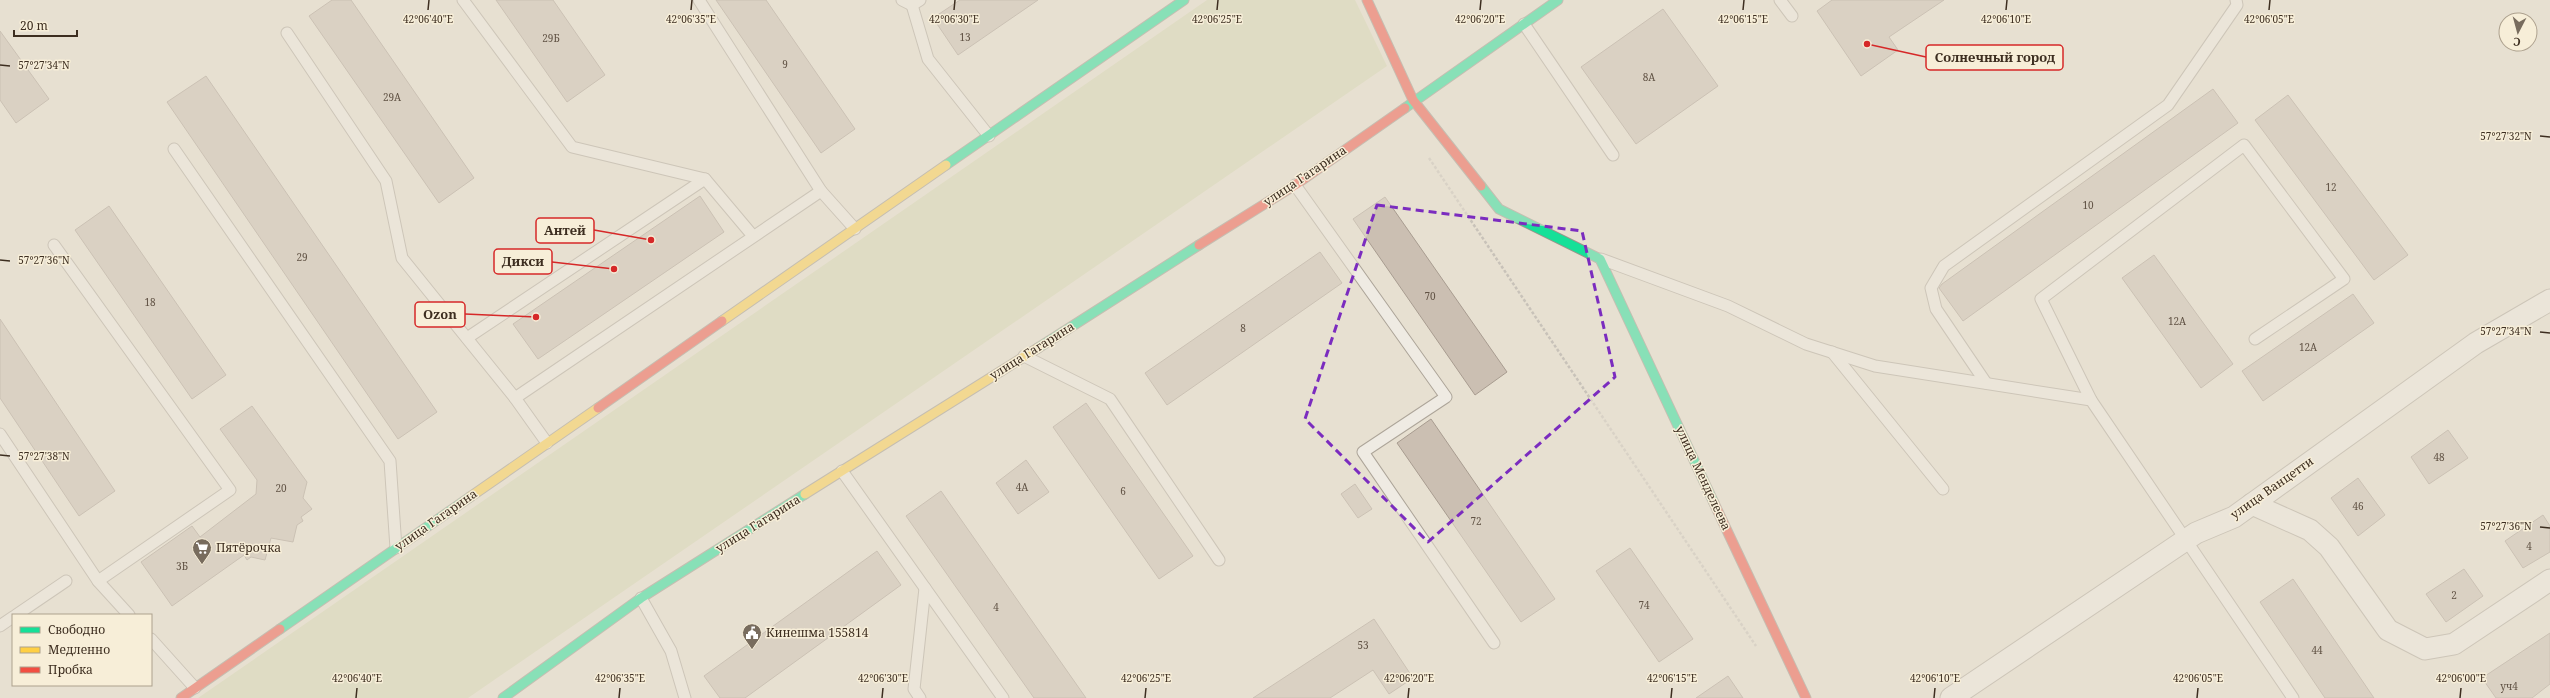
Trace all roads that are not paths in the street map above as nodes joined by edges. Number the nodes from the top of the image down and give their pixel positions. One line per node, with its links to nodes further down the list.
1 (463, 0): 16 (lane)
2 (699, 0): 18 (lane)
3 (1184, 0): 13 (street, улица Гагарина)
4 (1367, 0): 12 (street)
5 (1558, 0): 10 (street, улица Гагарина)
6 (1780, 0): 9 (lane)
7 (2236, 0): 28 (lane)
8 (912, 2): 13 (lane)
9 (1792, 16)
10 (1524, 24): 12 (street, улица Гагарина); 15 (lane)
11 (288, 33): 24 (lane)
12 (1413, 100): 17 (street, улица Гагарина); 22 (street)
13 (989, 136): 19 (street, улица Гагарина)
14 (174, 149): 37 (lane)
15 (1613, 154)
16 (705, 179): 20 (lane); 24 (lane)
17 (1295, 185): 27 (street, улица Гагарина); 49 (lane)
18 (821, 191): 19 (lane); 20 (lane)
19 (855, 229): 32 (street, улица Гагарина)
20 (753, 236): 29 (lane)
21 (54, 245): 41 (lane)
22 (1600, 259): 26 (lane); 56 (street, улица Менделеева)
23 (2550, 300): 35 (street, улица Ванцетти)
24 (467, 338): 29 (lane)
25 (2255, 339): 30 (lane)
26 (1832, 352): 28 (lane); 34 (lane)
27 (1024, 356): 33 (street, улица Гагарина); 38 (lane)
28 (1986, 383): 30 (lane)
29 (515, 398): 32 (lane)
30 (2091, 400): 36 (lane)
31 (0, 434): 41 (lane)
32 (547, 443): 37 (street, улица Гагарина)
33 (842, 471): 42 (lane); 43 (street, улица Гагарина)
34 (1943, 489)
35 (2252, 504): 36 (street, улица Ванцетти); 39 (street)
36 (2186, 540): 57 (street, улица Ванцетти); 58 (lane)
37 (396, 548): 50 (street, улица Гагарина)
38 (1219, 560)
39 (2550, 580)
40 (66, 581): 44 (lane)
41 (98, 581): 45 (lane)
42 (925, 588): 54 (lane); 55 (lane)
43 (641, 598): 52 (street, улица Гагарина); 53 (lane)
44 (17, 614)
45 (128, 614)
46 (12, 618): 47 (lane)
47 (0, 626)
48 (152, 640): 50 (lane)
49 (1494, 643)
50 (195, 688): 51 (street, улица Гагарина)
51 (181, 698)
52 (504, 698)
53 (685, 698)
54 (920, 698)
55 (1003, 698)
56 (1806, 698)
57 (1951, 698)
58 (2293, 698)

